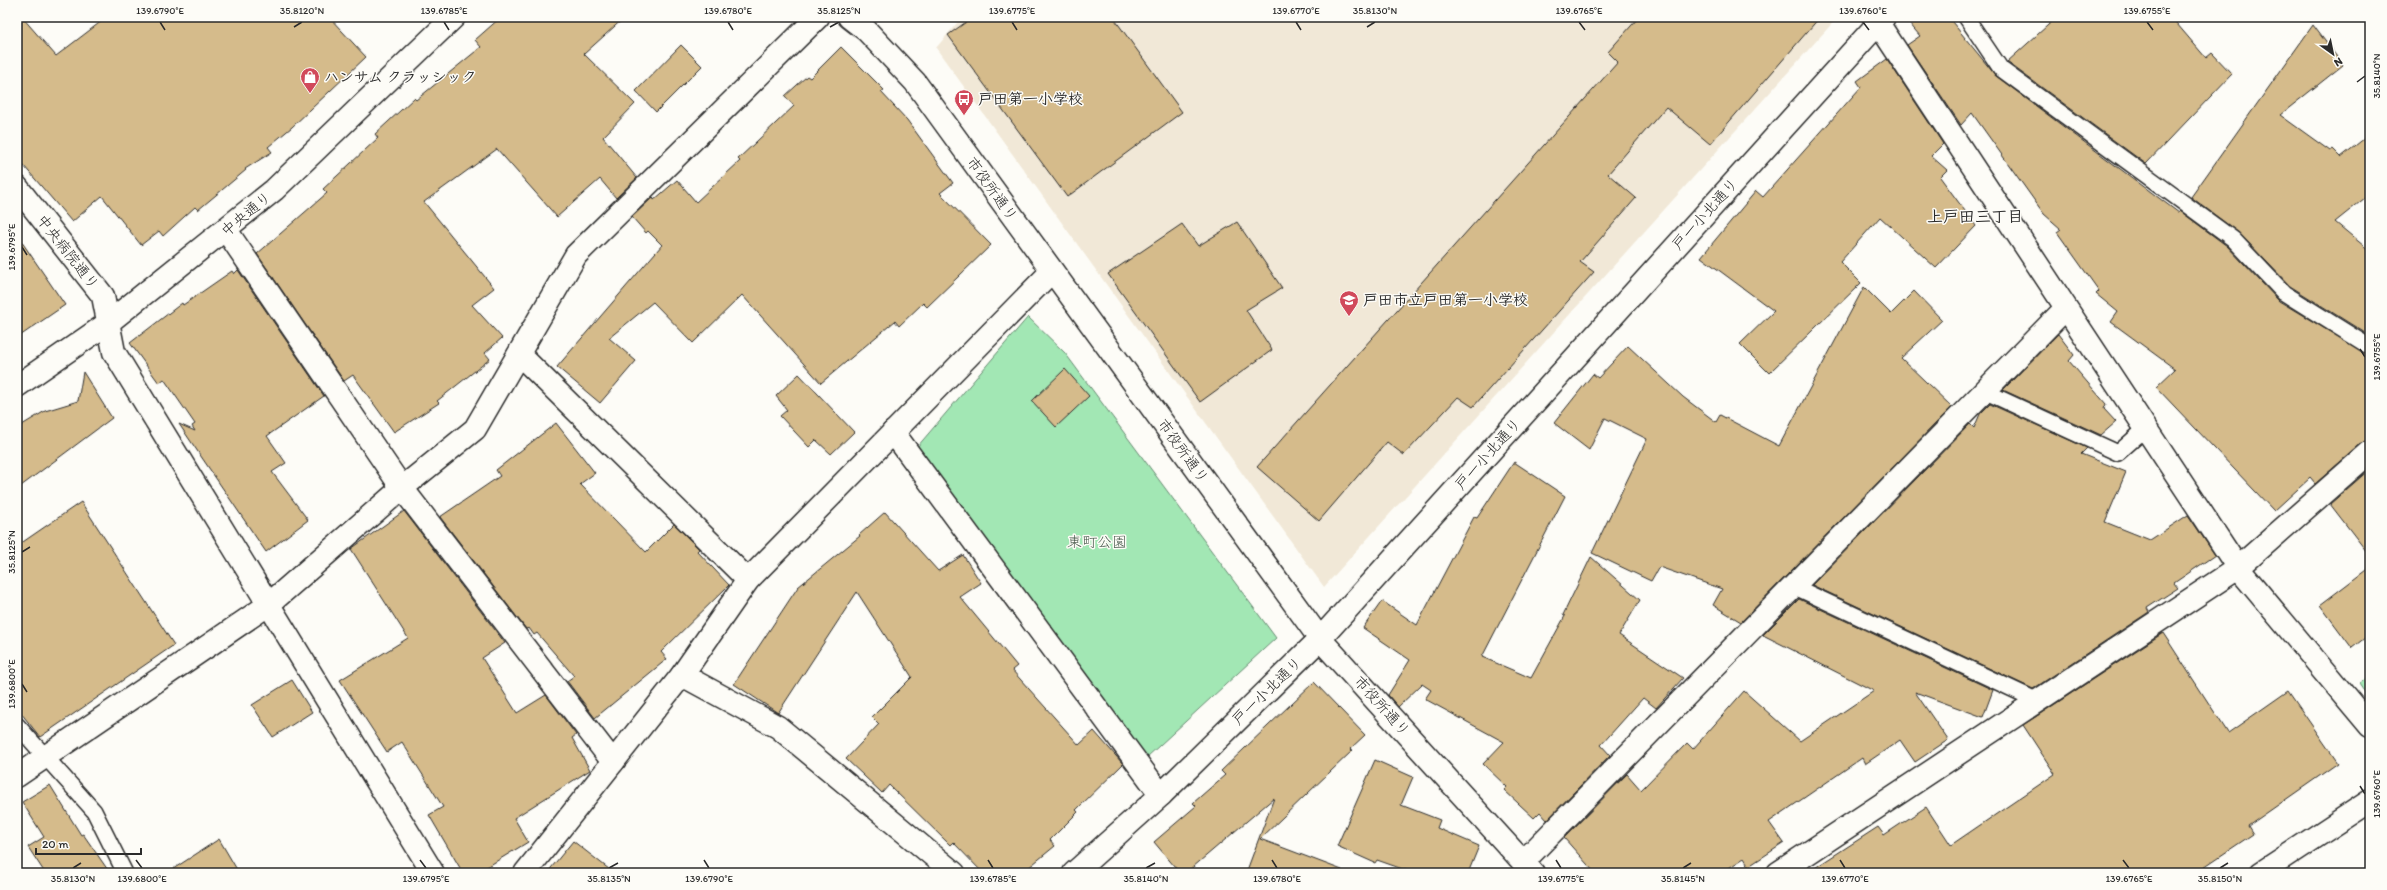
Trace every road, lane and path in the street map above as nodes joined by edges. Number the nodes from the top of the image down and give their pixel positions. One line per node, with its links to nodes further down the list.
1 (818, 17): 12 (street)
2 (849, 17): 8 (street, 市役所通り)
3 (1966, 17): 11 (lane)
4 (449, 19): 7 (street, 中央通り)
5 (1879, 19): 9 (street); 23 (street, 戸一小北通り)
6 (17, 187): 10 (street, 中央病院通り)
7 (226, 230): 10 (street, 中央通り); 18 (street)
8 (1052, 271): 16 (street); 23 (street, 市役所通り)
9 (2065, 309): 14 (street); 15 (street)
10 (108, 322): 13 (street, 中央通り); 22 (street, 中央病院通り)
11 (2370, 347)
12 (519, 354): 18 (street); 20 (street)
13 (17, 386)
14 (1984, 391): 15 (lane); 21 (street)
15 (2144, 429): 19 (street)
16 (893, 432): 20 (street); 31 (street)
17 (2370, 452): 19 (street)
18 (402, 488): 22 (street); 29 (street)
19 (2238, 568): 25 (street); 27 (street)
20 (748, 580): 24 (street)
21 (1793, 586): 25 (lane); 33 (street)
22 (268, 605): 28 (street); 35 (street, 中央病院通り)
23 (1320, 639): 31 (street, 戸一小北通り); 33 (street, 市役所通り)
24 (682, 675): 29 (street); 37 (street)
25 (2038, 701): 39 (street)
26 (17, 724): 28 (lane)
27 (2370, 726)
28 (44, 756): 30 (street); 34 (lane)
29 (613, 762): 36 (street)
30 (17, 776)
31 (1161, 795): 38 (street, 戸一小北通り)
32 (2370, 801): 40 (street)
33 (1528, 868)
34 (125, 873)
35 (433, 873)
36 (525, 873)
37 (954, 873)
38 (1074, 873)
39 (1778, 873)
40 (2261, 873)

